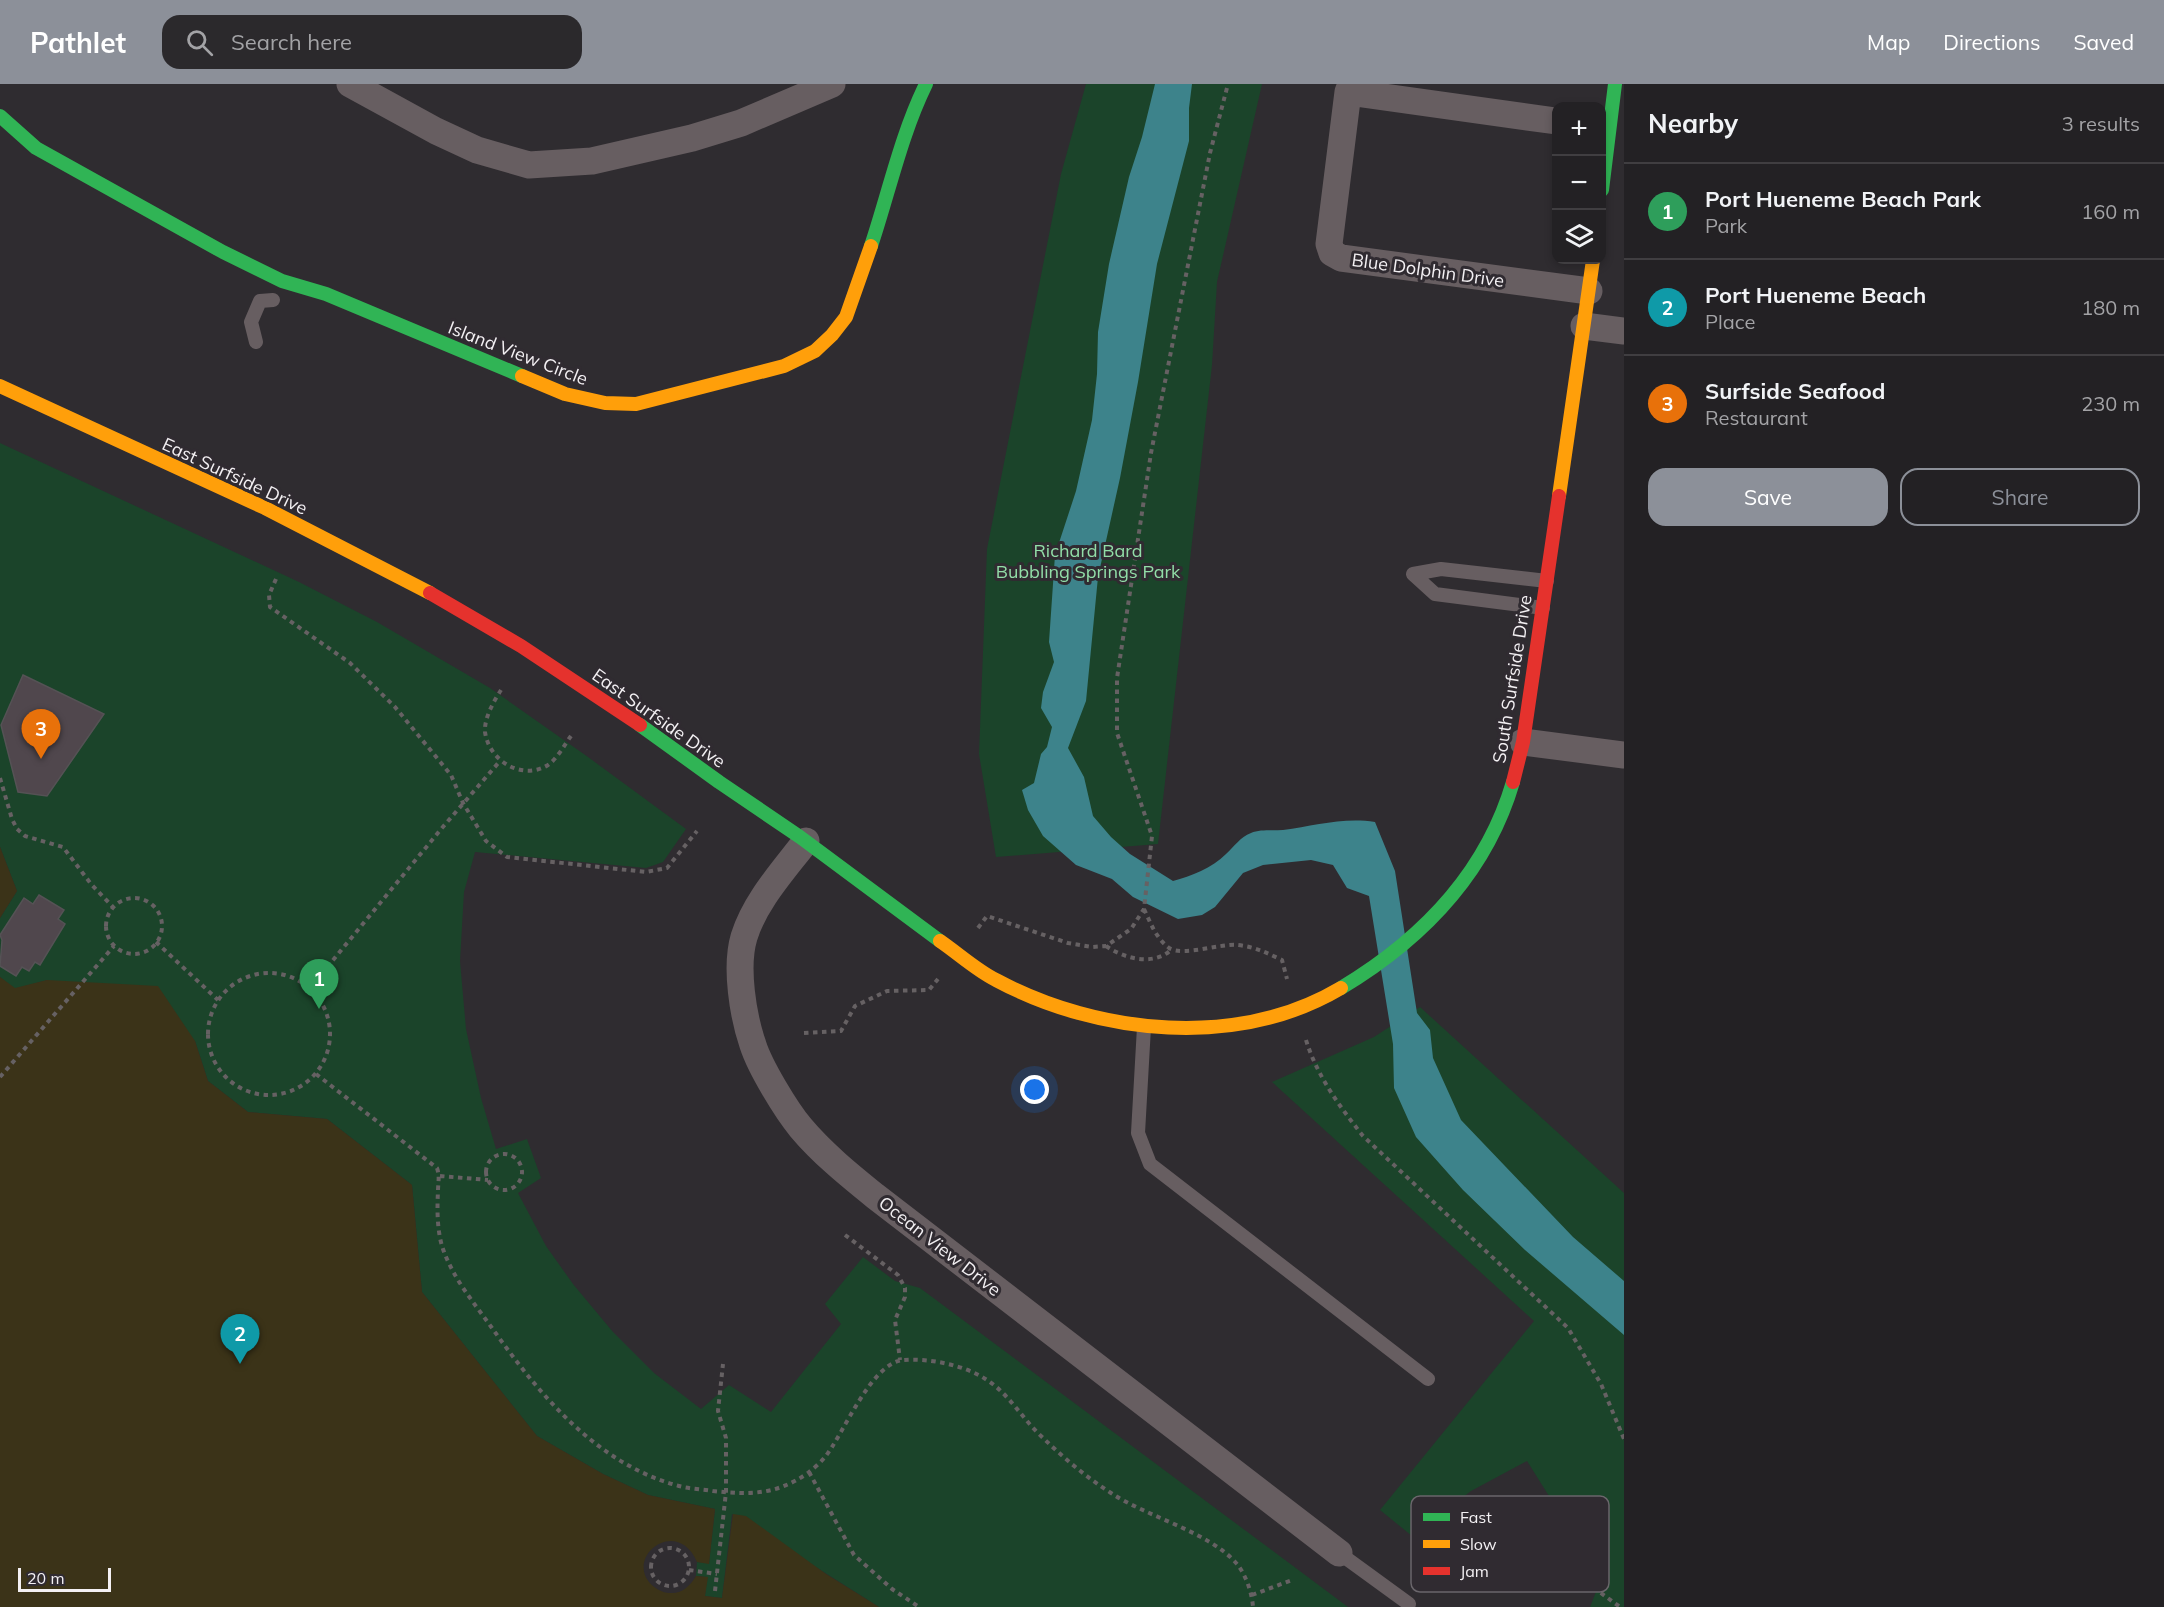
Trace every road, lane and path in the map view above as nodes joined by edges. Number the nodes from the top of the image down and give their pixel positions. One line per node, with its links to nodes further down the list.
1 (350, 84): 2 (street)
2 (832, 84)
3 (926, 84): 7 (street, Island View Circle)
4 (1228, 84): 30 (path)
5 (1615, 84): 9 (street)
6 (1349, 88): 8 (street); 11 (street, Blue Dolphin Drive)
7 (0, 116)
8 (1552, 120)
9 (1606, 124)
10 (1592, 264): 11 (street, South Surfside Drive)
11 (1588, 291): 13 (street, South Surfside Drive)
12 (273, 300): 15 (lane)
13 (1584, 326): 14 (street); 18 (street, South Surfside Drive)
14 (1624, 331)
15 (256, 342)
16 (0, 386): 28 (street, East Surfside Drive)
17 (276, 579): 26 (path)
18 (1547, 581): 19 (street, South Surfside Drive); 19 (lane)
19 (1543, 608): 22 (street, South Surfside Drive)
20 (501, 690): 24 (path)
21 (571, 736): 24 (path)
22 (1523, 742): 23 (street); 40 (street, South Surfside Drive)
23 (1624, 755)
24 (500, 761): 26 (path)
25 (0, 778): 29 (path)
26 (463, 803): 27 (path); 37 (path)
27 (697, 831)
28 (806, 841): 41 (street, East Surfside Drive); 55 (street, Ocean View Drive)
29 (113, 907): 32 (path); 33 (path)
30 (1144, 909): 34 (path); 35 (path)
31 (987, 916): 34 (path)
32 (156, 942): 33 (path); 39 (path)
33 (114, 946): 45 (path)
34 (1106, 946): 35 (path)
35 (1172, 950): 36 (path)
36 (1282, 960)
37 (310, 988): 39 (path); 44 (path)
38 (929, 990): 42 (path)
39 (218, 1000): 44 (path)
40 (1296, 1010): 41 (street, East Surfside Drive)
41 (1144, 1028): 51 (lane)
42 (804, 1033)
43 (1310, 1053): 52 (path)
44 (316, 1074): 46 (path)
45 (0, 1077)
46 (440, 1176): 47 (path); 54 (path)
47 (488, 1180): 47 (path)
48 (845, 1235): 49 (path)
49 (900, 1360): 53 (path); 61 (path)
50 (723, 1364): 54 (path)
51 (1428, 1379)
52 (1624, 1439)
53 (809, 1472): 54 (path); 63 (path)
54 (726, 1492): 57 (path)
55 (1339, 1553): 62 (lane)
56 (690, 1570): 56 (path); 57 (path)
57 (717, 1574): 59 (path)
58 (1292, 1580): 61 (path)
59 (715, 1591)
60 (1600, 1592): 65 (path)
61 (1252, 1595): 64 (path)
62 (1408, 1604)
63 (919, 1607)
64 (1253, 1607)
65 (1620, 1607)

